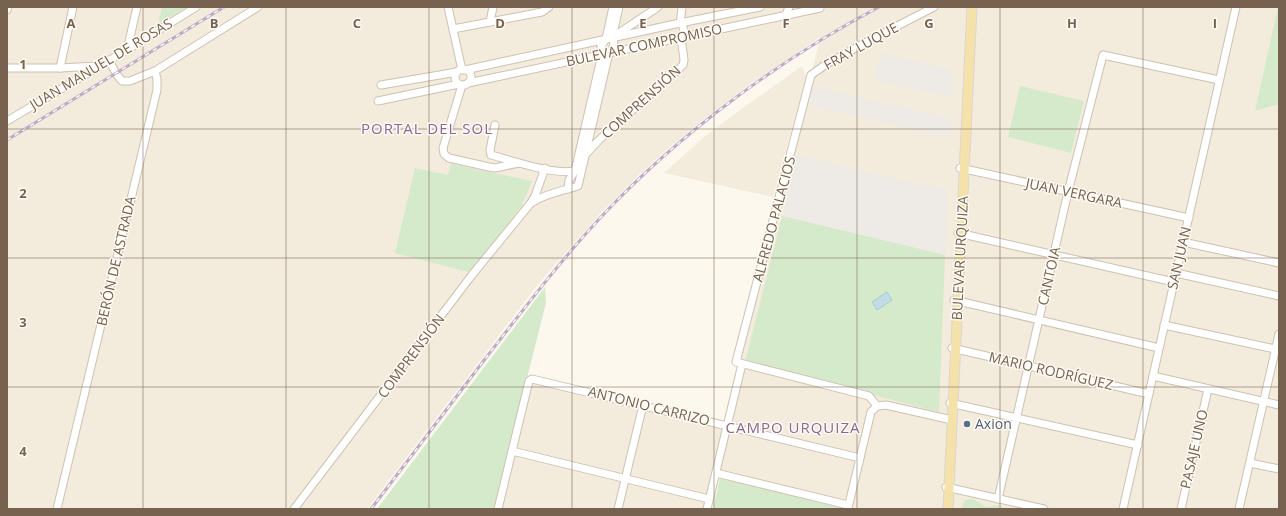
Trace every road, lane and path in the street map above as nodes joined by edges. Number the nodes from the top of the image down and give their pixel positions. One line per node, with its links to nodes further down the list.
1 (73, 7): 30 (street)
2 (137, 7): 25 (street)
3 (196, 7): 25 (street, JUAN MANUEL DE ROSAS)
4 (258, 7): 31 (street)
5 (448, 7): 22 (street)
6 (493, 7): 20 (street)
7 (613, 7): 24 (street)
8 (619, 7): 24 (street)
9 (658, 7): 24 (street)
10 (682, 7): 21 (street)
11 (760, 7): 21 (street, BULEVAR COMPROMISO)
12 (789, 7): 19 (street)
13 (934, 7): 33 (street, FRAY LUQUE)
14 (968, 7): 44 (main road, BULEVAR URQUIZA)
15 (972, 7): 44 (main road, BULEVAR URQUIZA)
16 (1236, 7): 34 (street, SAN JUAN)
17 (549, 8): 20 (street)
18 (820, 8): 19 (street, BULEVAR COMPROMISO)
19 (786, 15): 23 (street, BULEVAR COMPROMISO)
20 (490, 22): 22 (street)
21 (680, 23): 23 (street, COMPRENSIÓN); 24 (street, BULEVAR COMPROMISO)
22 (453, 29): 32 (street)
23 (681, 37): 26 (street, BULEVAR COMPROMISO); 40 (street, COMPRENSIÓN)
24 (609, 38): 26 (street); 26 (street); 32 (street, BULEVAR COMPROMISO)
25 (127, 50): 27 (street, JUAN MANUEL DE ROSAS)
26 (605, 53): 35 (street, BULEVAR COMPROMISO); 40 (street); 45 (street)
27 (109, 60): 28 (street, JUAN MANUEL DE ROSAS); 31 (street)
28 (100, 65): 30 (street); 38 (street, JUAN MANUEL DE ROSAS)
29 (7, 68): 30 (street)
30 (60, 68)
31 (155, 71): 88 (street, BERÓN DE ASTRADA)
32 (461, 71): 35 (street); 35 (street); 36 (street, BULEVAR COMPROMISO)
33 (811, 76): 64 (street, ALFREDO PALACIOS)
34 (1219, 80): 47 (street, CANTOIA); 49 (street, SAN JUAN)
35 (463, 84): 37 (street, BULEVAR COMPROMISO); 41 (street)
36 (381, 85)
37 (378, 101)
38 (7, 121)
39 (495, 125): 41 (street)
40 (585, 155): 42 (street)
41 (519, 163): 43 (street)
42 (582, 167): 45 (street); 46 (street)
43 (545, 168): 45 (street); 48 (street, COMPRENSIÓN)
44 (962, 168): 47 (street, JUAN VERGARA); 50 (main road, BULEVAR URQUIZA)
45 (575, 171): 46 (street)
46 (568, 189): 48 (street, COMPRENSIÓN)
47 (1068, 192): 49 (street, JUAN VERGARA); 52 (street, CANTOIA)
48 (530, 204): 89 (street, COMPRENSIÓN)
49 (1188, 218): 51 (street, SAN JUAN)
50 (959, 233): 52 (street); 57 (main road, BULEVAR URQUIZA)
51 (1183, 242): 53 (street); 54 (street, SAN JUAN)
52 (1054, 255): 55 (street); 58 (street, CANTOIA)
53 (1279, 264)
54 (1176, 273): 55 (street, SAN JUAN); 56 (street)
55 (1174, 282): 59 (street, SAN JUAN)
56 (1279, 294)
57 (956, 301): 58 (street); 62 (main road, BULEVAR URQUIZA)
58 (1039, 320): 61 (street); 65 (street, CANTOIA)
59 (1164, 325): 61 (street, SAN JUAN); 63 (street)
60 (1279, 334): 63 (street)
61 (1159, 348): 66 (street, SAN JUAN)
62 (954, 349): 65 (street, MARIO RODRÍGUEZ); 70 (main road, BULEVAR URQUIZA)
63 (1276, 349): 69 (street)
64 (739, 363): 73 (street); 76 (street, ALFREDO PALACIOS)
65 (1028, 366): 68 (street, MARIO RODRÍGUEZ); 74 (street, CANTOIA)
66 (1153, 376): 67 (street); 68 (street, SAN JUAN)
67 (1208, 389): 69 (street); 96 (street, PASAJE UNO)
68 (1149, 394): 77 (street, SAN JUAN)
69 (1264, 402): 72 (street); 80 (street)
70 (952, 404): 74 (street); 75 (main road, BULEVAR URQUIZA)
71 (643, 405): 76 (street, ANTONIO CARRIZO); 78 (street, ANTONIO CARRIZO); 83 (street)
72 (1279, 405)
73 (877, 406): 75 (street); 79 (street)
74 (1017, 418): 77 (street); 86 (street, CANTOIA)
75 (951, 420): 84 (main road, BULEVAR URQUIZA)
76 (727, 425): 79 (street, ANTONIO CARRIZO); 82 (street, ALFREDO PALACIOS)
77 (1138, 445): 95 (street, SAN JUAN)
78 (512, 451): 83 (street); 90 (street)
79 (860, 458): 87 (street)
80 (1250, 462): 81 (street); 97 (street)
81 (1279, 470)
82 (716, 473): 85 (street, ALFREDO PALACIOS); 87 (street)
83 (626, 478): 85 (street); 91 (street)
84 (948, 487): 86 (street); 93 (main road, BULEVAR URQUIZA)
85 (710, 499): 92 (street, ALFREDO PALACIOS)
86 (998, 499): 94 (street)
87 (848, 507)
88 (57, 509)
89 (294, 509)
90 (498, 509)
91 (618, 509)
92 (707, 509)
93 (947, 509)
94 (1044, 509)
95 (1123, 509)
96 (1181, 509)
97 (1239, 509)

